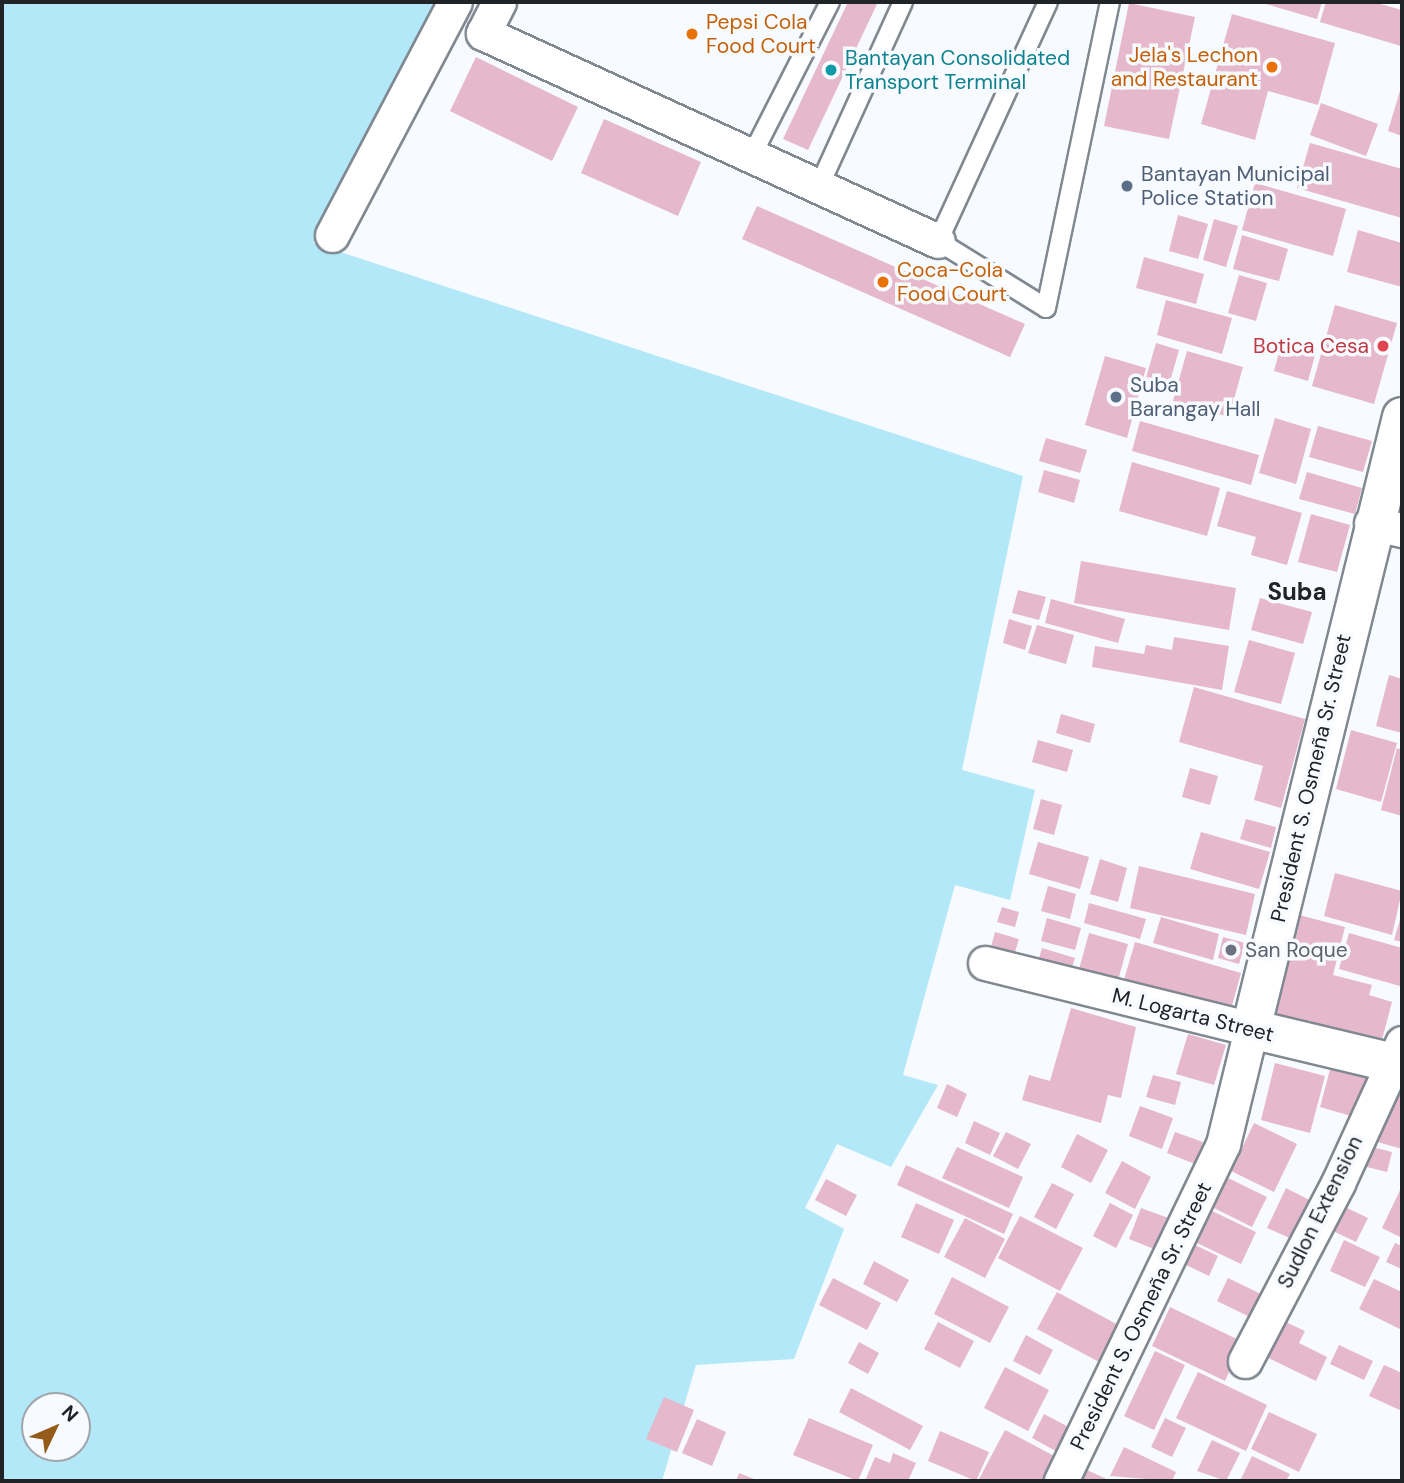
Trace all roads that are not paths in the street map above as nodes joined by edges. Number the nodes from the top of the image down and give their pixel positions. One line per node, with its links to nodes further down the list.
1 (455, 2): 9 (street)
2 (499, 2): 7 (street)
3 (830, 2): 7 (lane)
4 (903, 2): 8 (lane)
5 (1048, 2): 10 (lane)
6 (1110, 2): 10 (lane)
7 (752, 155): 8 (street)
8 (821, 182): 10 (street)
9 (332, 235)
10 (938, 241)
11 (1402, 417): 12 (street, President S. Osmeña Sr. Street)
12 (1387, 527): 14 (street, President S. Osmeña Sr. Street)
13 (985, 963): 14 (street, M. Logarta Street)
14 (1251, 1029): 15 (street, M. Logarta Street); 17 (street, President S. Osmeña Sr. Street)
15 (1398, 1056): 16 (street, Sudlon Extension)
16 (1245, 1361)
17 (1061, 1481)

